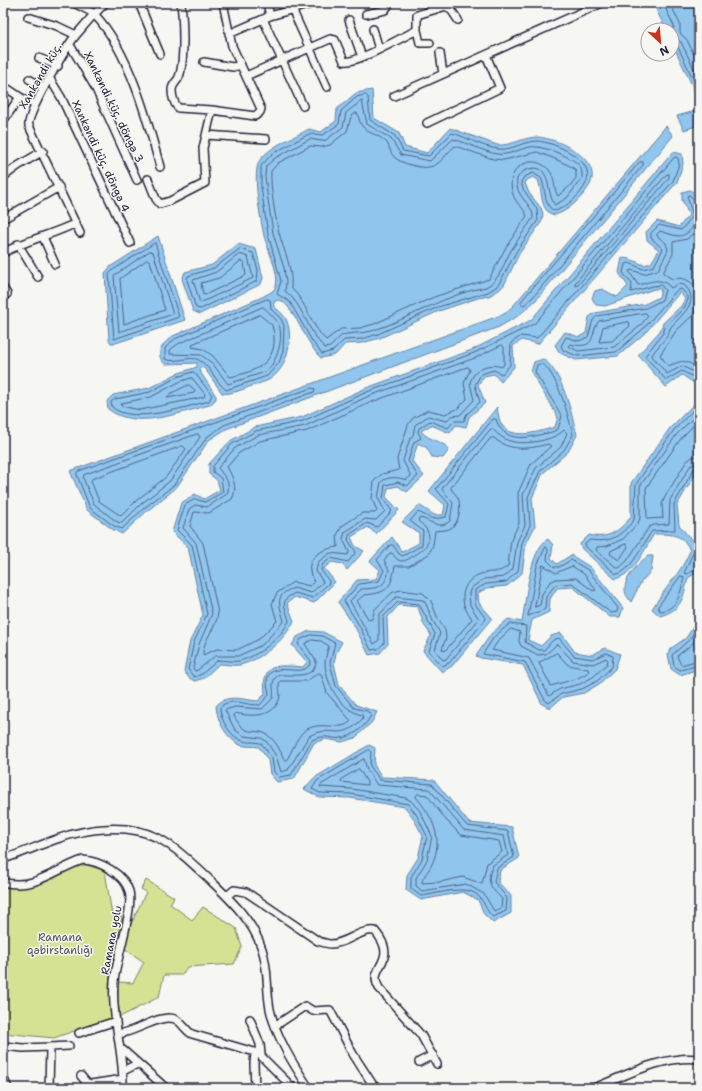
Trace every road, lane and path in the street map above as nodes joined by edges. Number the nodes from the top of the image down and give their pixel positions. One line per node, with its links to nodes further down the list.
1 (74, 3): 12 (street)
2 (105, 3): 12 (street, Xankəndi küç.)
3 (139, 3): 28 (street)
4 (181, 3): 47 (street)
5 (223, 3): 21 (street)
6 (267, 3): 15 (street)
7 (386, 3): 13 (street)
8 (602, 3): 29 (street)
9 (312, 4): 11 (street)
10 (445, 4): 18 (street); 20 (street)
11 (292, 9): 15 (street); 25 (street)
12 (94, 14): 22 (street, Xankəndi küç.); 53 (street)
13 (366, 14)
14 (28, 16): 22 (street)
15 (270, 16): 16 (street)
16 (263, 19): 21 (street); 32 (street)
17 (349, 20): 30 (street)
18 (458, 20)
19 (373, 29): 26 (street)
20 (417, 30): 23 (street); 26 (street)
21 (229, 34): 35 (street)
22 (76, 35): 24 (street, Xankəndi küç.)
23 (430, 42)
24 (70, 45): 34 (street, Xankəndi küç.); 56 (street, Xankəndi küç. döngə 3)
25 (308, 48): 30 (street); 32 (street); 40 (street)
26 (379, 49): 30 (street)
27 (440, 53): 36 (street)
28 (160, 54)
29 (486, 55): 36 (street); 49 (street)
30 (362, 57)
31 (39, 58): 34 (street)
32 (281, 60): 37 (street); 46 (street)
33 (204, 62): 35 (street)
34 (58, 66): 39 (street, Xankəndi küç.)
35 (241, 66): 37 (street)
36 (443, 74): 43 (street)
37 (246, 76): 47 (street)
38 (28, 79): 41 (street)
39 (50, 79): 41 (street, Xankəndi küç.); 63 (street, Xankəndi küç. döngə 4)
40 (326, 87)
41 (44, 88): 45 (street, Xankəndi küç.)
42 (8, 89): 44 (street)
43 (394, 96)
44 (20, 97): 45 (street); 48 (street)
45 (34, 105): 52 (street, Xankəndi küç.)
46 (303, 106)
47 (212, 110): 50 (street)
48 (3, 121)
49 (427, 123)
50 (206, 135): 51 (street); 55 (street)
51 (266, 139)
52 (43, 151): 54 (street); 57 (street, Xankəndi küç.)
53 (160, 167)
54 (3, 177)
55 (148, 179)
56 (137, 180)
57 (59, 186): 58 (street); 59 (street, Xankəndi küç.)
58 (3, 219)
59 (76, 223): 60 (street, Xankəndi küç.); 61 (street)
60 (80, 233)
61 (43, 237): 62 (street); 65 (street)
62 (18, 244): 64 (street); 66 (street)
63 (130, 244)
64 (3, 253)
65 (54, 264)
66 (38, 277)
67 (3, 859): 69 (street)
68 (3, 882): 71 (street, Ramana yolu)
69 (227, 896): 72 (street); 80 (street)
70 (250, 1019): 79 (street)
71 (116, 1021): 73 (street); 74 (street, Ramana yolu)
72 (275, 1026): 95 (street); 96 (street)
73 (80, 1033)
74 (118, 1034): 78 (street, Ramana yolu); 79 (street)
75 (3, 1046): 77 (street)
76 (69, 1046): 77 (street)
77 (50, 1047): 90 (street)
78 (120, 1050): 83 (street); 85 (street, Ramana yolu)
79 (258, 1053): 93 (street); 94 (street)
80 (433, 1055): 82 (street); 84 (street)
81 (699, 1059): 97 (street)
82 (419, 1062)
83 (137, 1064): 85 (street); 92 (street)
84 (437, 1064)
85 (123, 1071): 88 (street, Ramana yolu)
86 (81, 1076): 88 (street)
87 (3, 1077): 89 (street)
88 (123, 1079): 91 (street, Ramana yolu)
89 (8, 1088)
90 (49, 1088)
91 (123, 1088)
92 (166, 1088)
93 (255, 1088)
94 (292, 1088)
95 (309, 1088)
96 (375, 1088)
97 (594, 1088)

